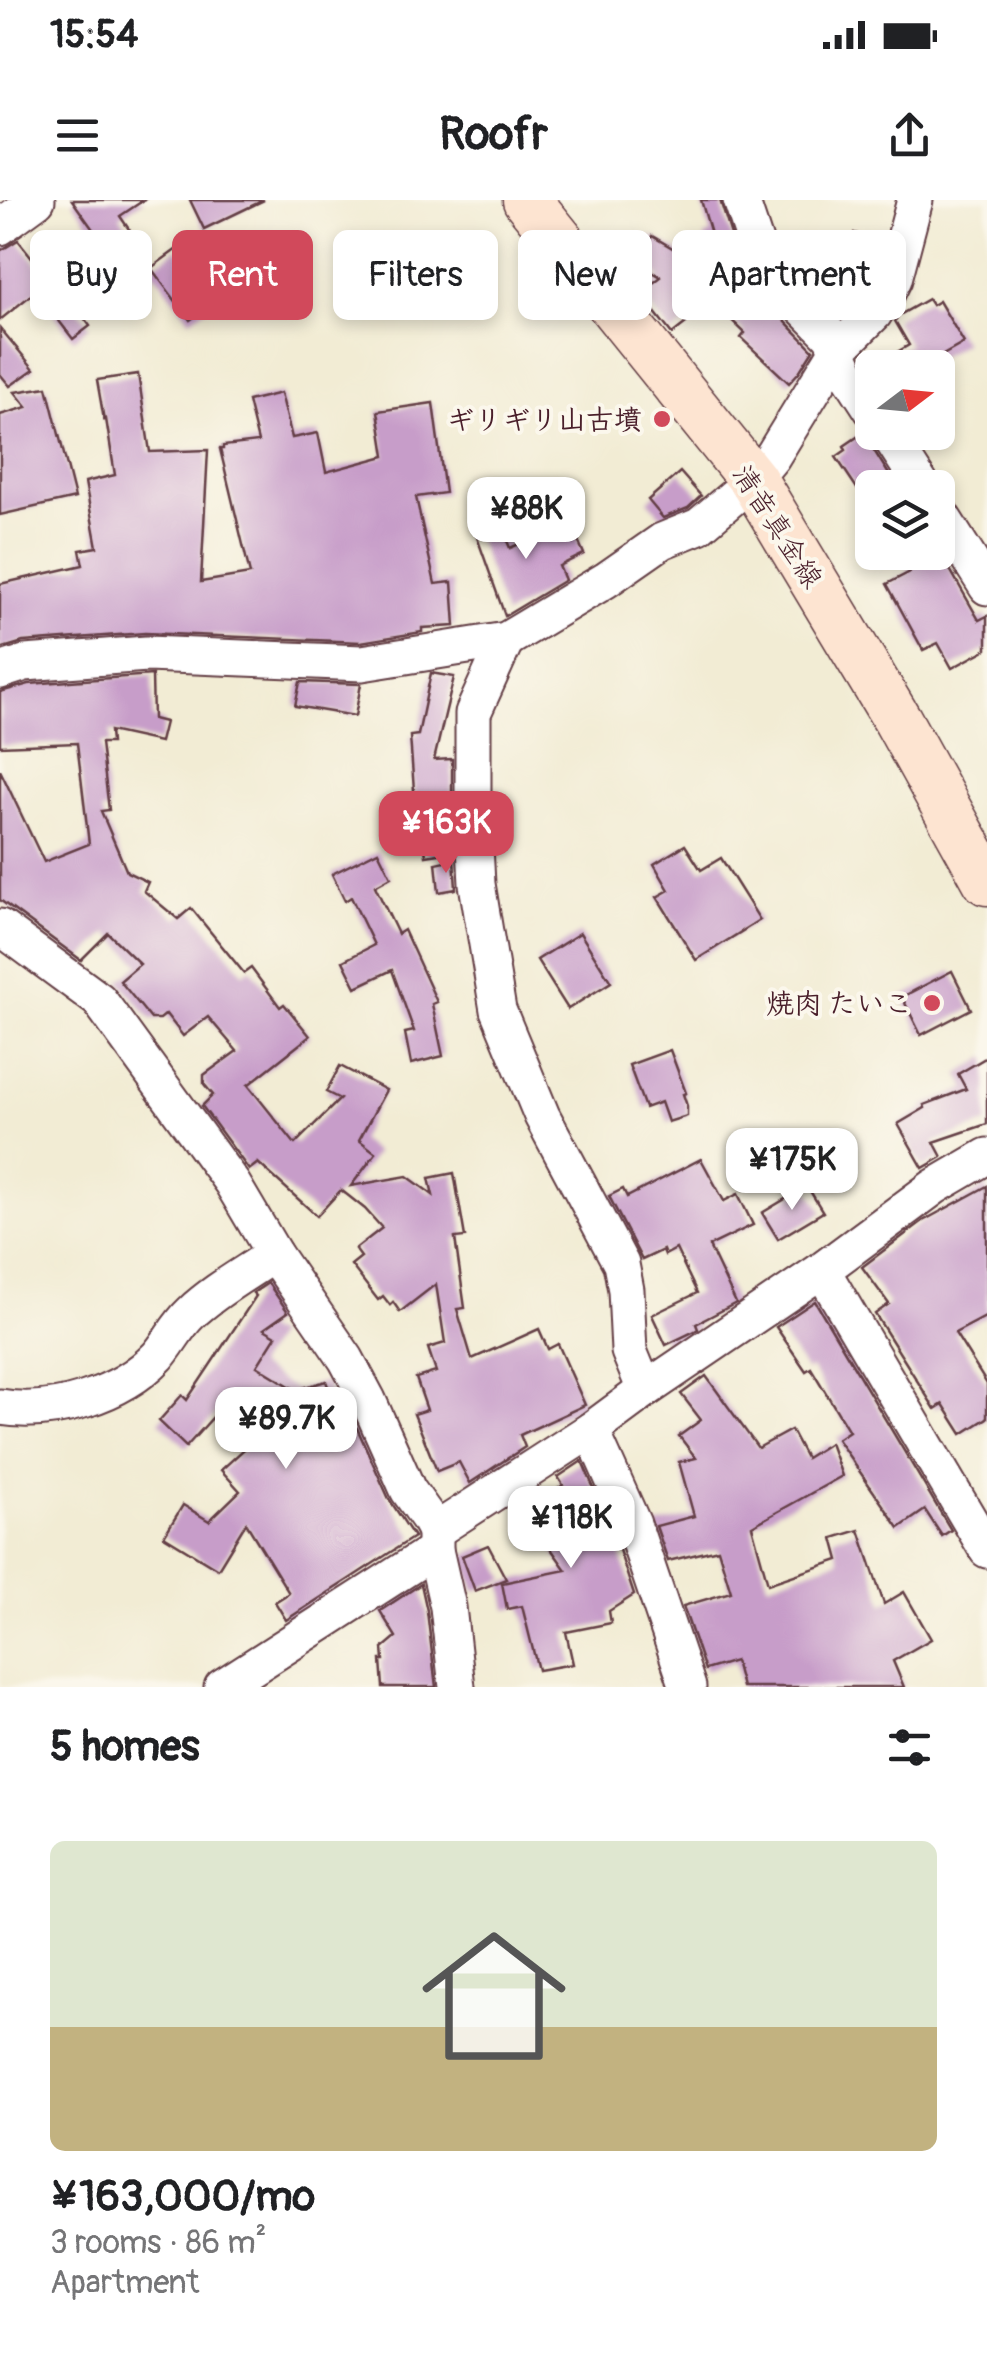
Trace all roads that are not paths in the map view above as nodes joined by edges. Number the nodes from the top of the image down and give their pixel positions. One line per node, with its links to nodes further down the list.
1 (36, 200): 5 (street)
2 (527, 200): 8 (main road, 清音真金線)
3 (741, 200): 6 (street)
4 (915, 200): 6 (street)
5 (0, 227)
6 (838, 351): 7 (street); 8 (street)
7 (855, 384)
8 (752, 480): 11 (street); 13 (main road, 清音真金線)
9 (955, 536): 10 (street)
10 (987, 586)
11 (506, 640): 12 (street); 18 (street)
12 (0, 671)
13 (987, 881)
14 (0, 927): 16 (street)
15 (987, 1156): 17 (street)
16 (274, 1254): 19 (street); 21 (street)
17 (822, 1270): 18 (street); 22 (street)
18 (645, 1390): 20 (street)
19 (0, 1407)
20 (591, 1430): 21 (street); 25 (street)
21 (435, 1540): 23 (street); 24 (street)
22 (987, 1550)
23 (222, 1687)
24 (458, 1687)
25 (688, 1687)

